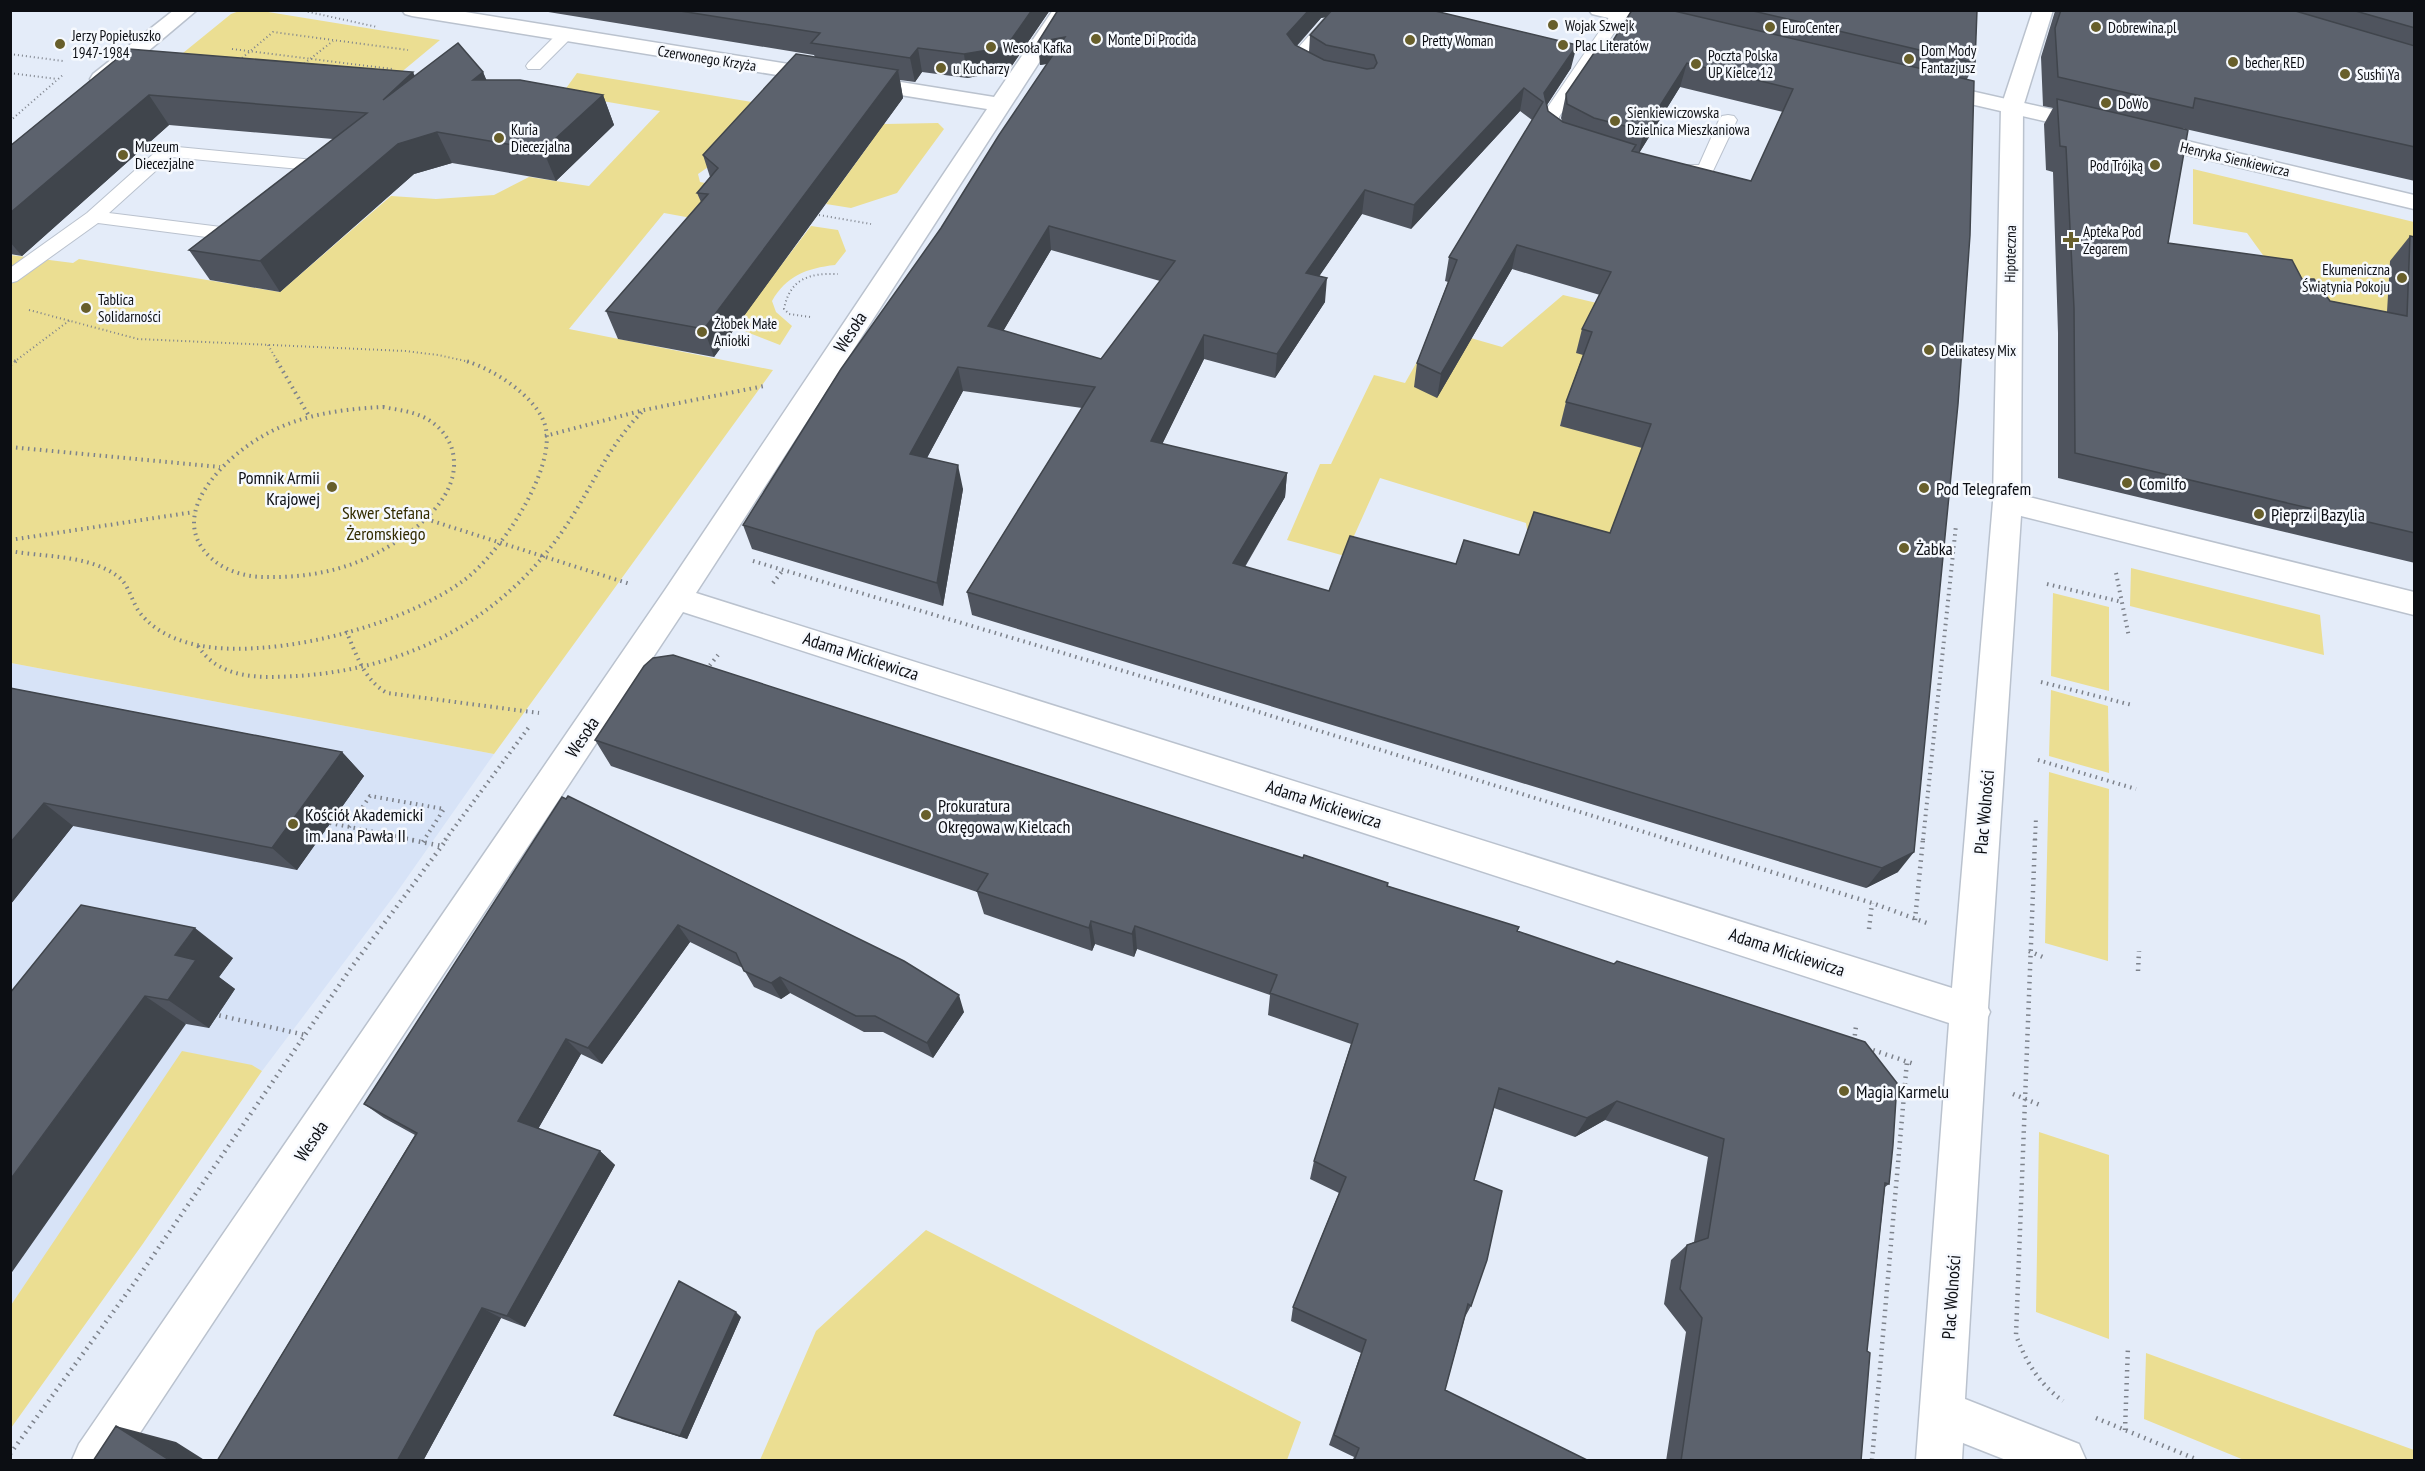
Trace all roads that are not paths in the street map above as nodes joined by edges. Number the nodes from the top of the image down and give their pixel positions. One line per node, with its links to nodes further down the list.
1 (187, 10): 12 (street)
2 (412, 10): 8 (street, Czerwonego Krzyża)
3 (1063, 10): 13 (street, Wesoła)
4 (2043, 10): 14 (street, Hipoteczna)
5 (1613, 12): 7 (street); 16 (lane)
6 (1329, 23): 10 (lane)
7 (1687, 31)
8 (565, 35): 9 (lane); 13 (street, Czerwonego Krzyża)
9 (534, 66)
10 (1327, 75)
11 (1915, 85): 14 (street, Henryka Sienkiewicza)
12 (90, 89)
13 (1001, 105): 24 (street, Wesoła)
14 (2012, 108): 19 (street, Henryka Sienkiewicza); 23 (street, Hipoteczna)
15 (1728, 120): 17 (lane)
16 (1584, 147)
17 (1657, 165)
18 (287, 193): 20 (lane)
19 (2415, 202)
20 (94, 217): 21 (lane); 22 (lane)
21 (253, 227)
22 (10, 277)
23 (2007, 502): 25 (street); 26 (street, Plac Wolności)
24 (676, 598): 26 (street, Adama Mickiewicza); 28 (street, Wesoła)
25 (2415, 603)
26 (1971, 1012): 27 (street, Plac Wolności)
27 (1943, 1413): 29 (street, Plac Wolności); 30 (street)
28 (95, 1461)
29 (1940, 1461)
30 (2062, 1461)

